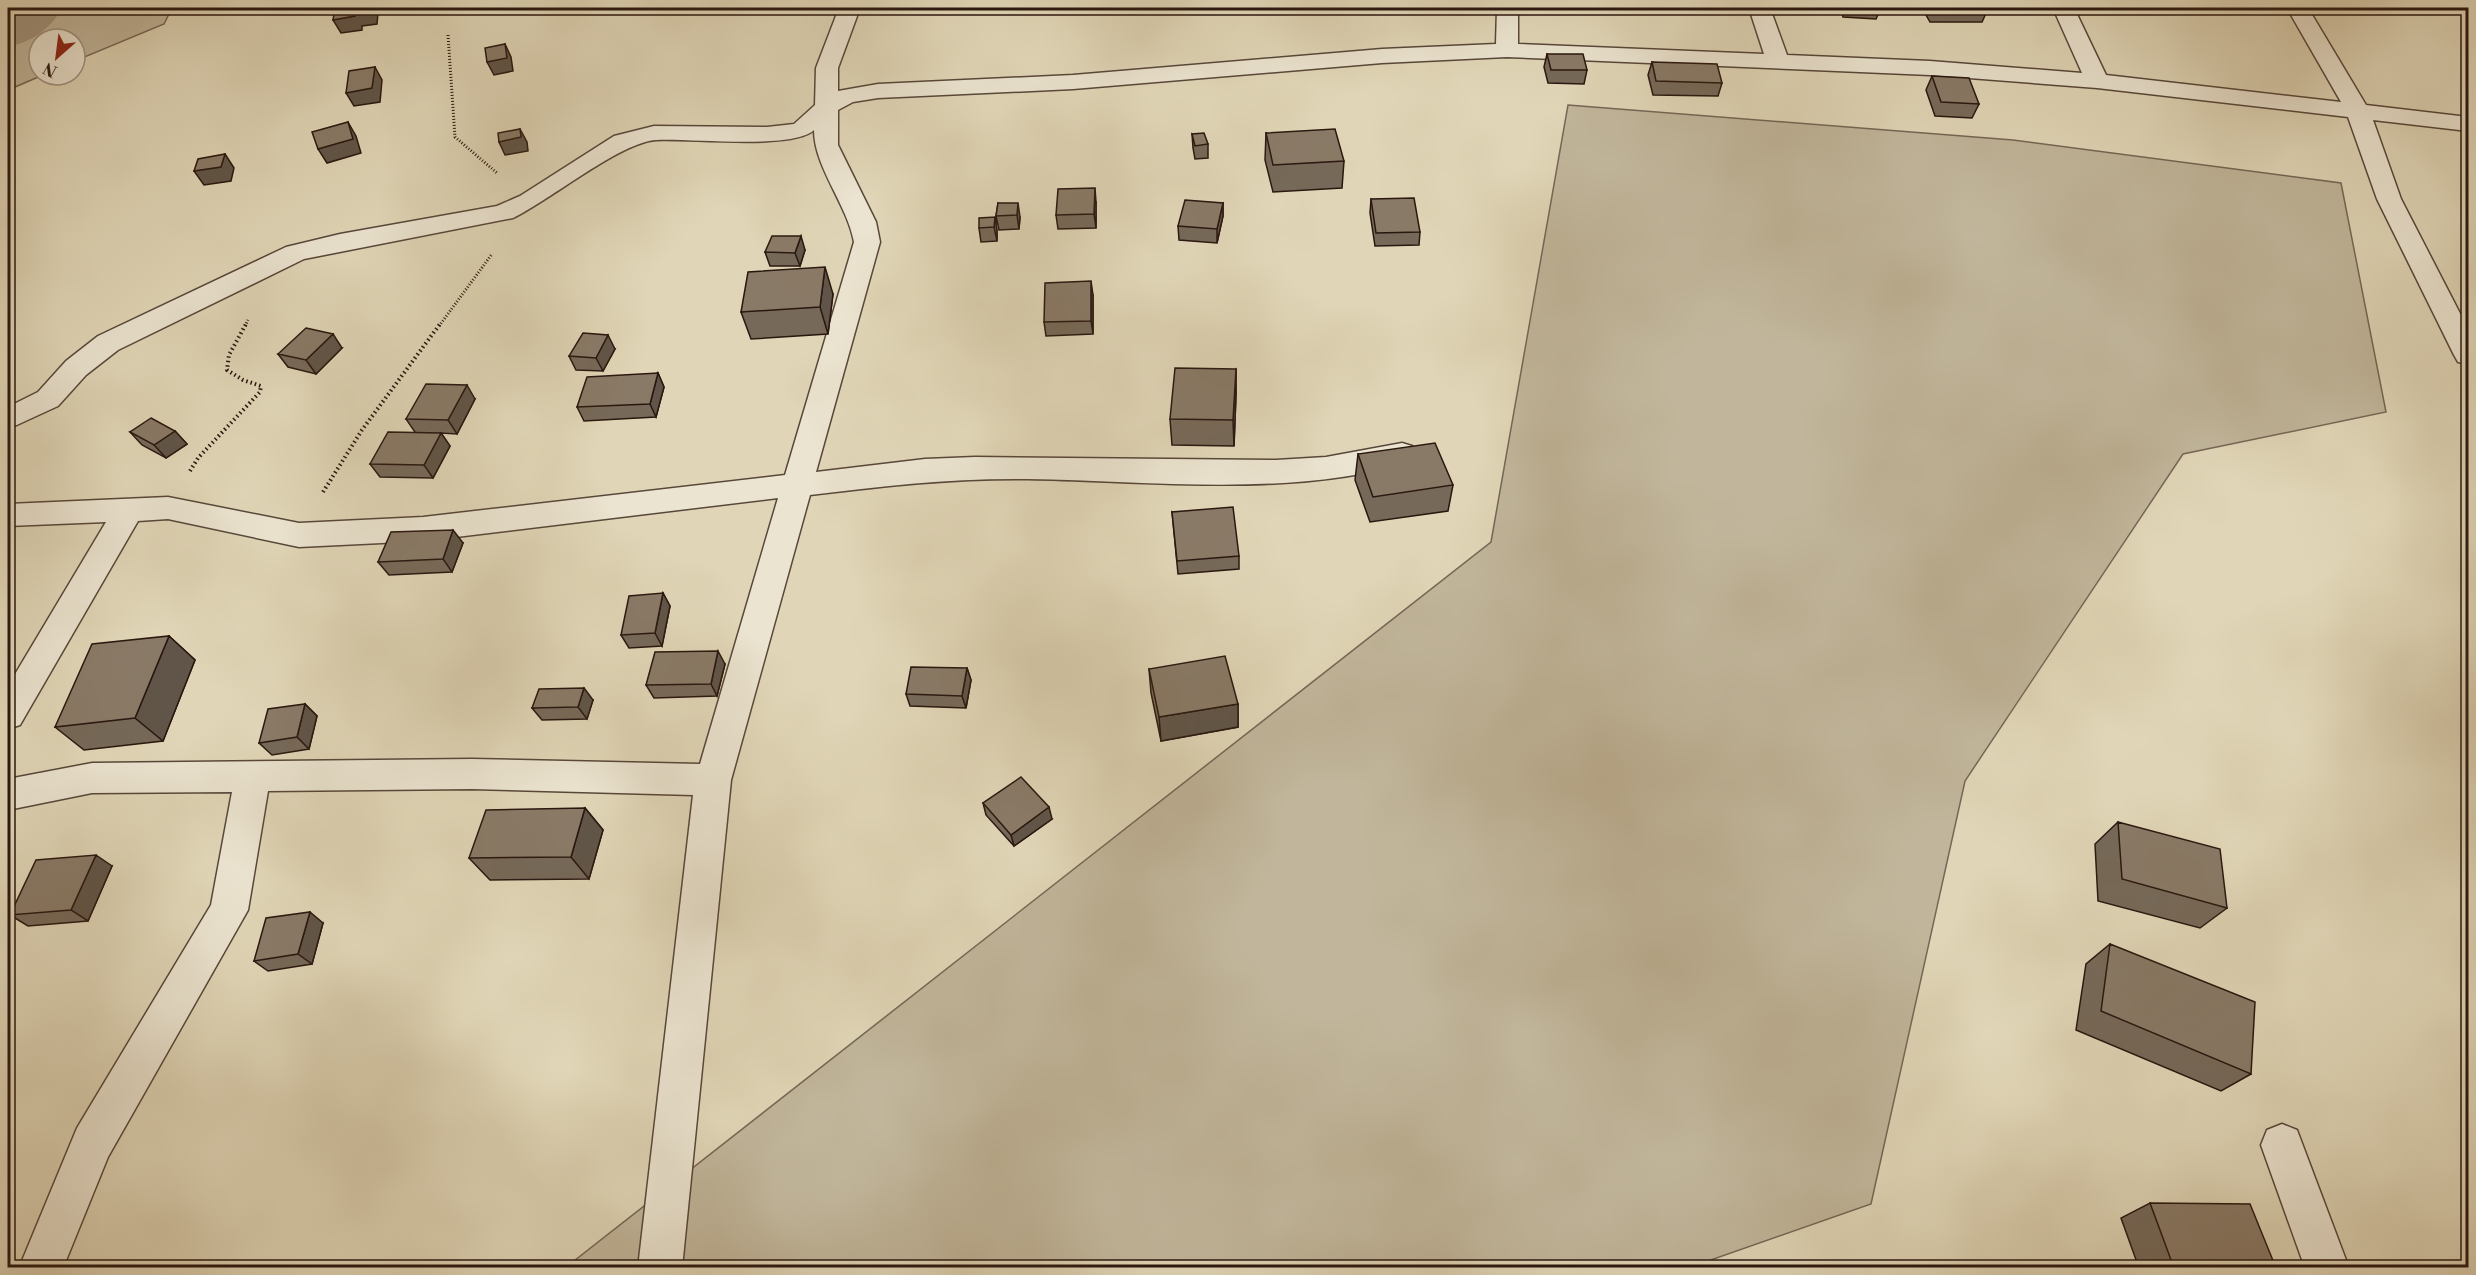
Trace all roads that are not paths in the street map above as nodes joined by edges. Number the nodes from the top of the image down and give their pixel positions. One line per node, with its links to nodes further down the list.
1 (849, 8): 9 (street)
2 (1507, 8): 6 (street)
3 (1760, 8): 7 (street)
4 (2064, 8): 8 (street)
5 (2298, 8): 10 (street)
6 (1507, 50): 7 (street); 9 (street)
7 (1777, 60): 8 (street)
8 (2097, 81): 10 (street)
9 (825, 108): 13 (street); 15 (street)
10 (2358, 112): 11 (street); 12 (street)
11 (2469, 124)
12 (2469, 355)
13 (8, 419)
14 (1433, 448): 15 (street)
15 (800, 484): 16 (street); 20 (street)
16 (129, 510): 17 (street); 18 (street)
17 (8, 515)
18 (8, 715)
19 (253, 776): 20 (street); 21 (street); 23 (street)
20 (713, 780): 24 (street)
21 (8, 794)
22 (2282, 1145): 25 (street)
23 (41, 1268)
24 (660, 1268)
25 (2327, 1268)

